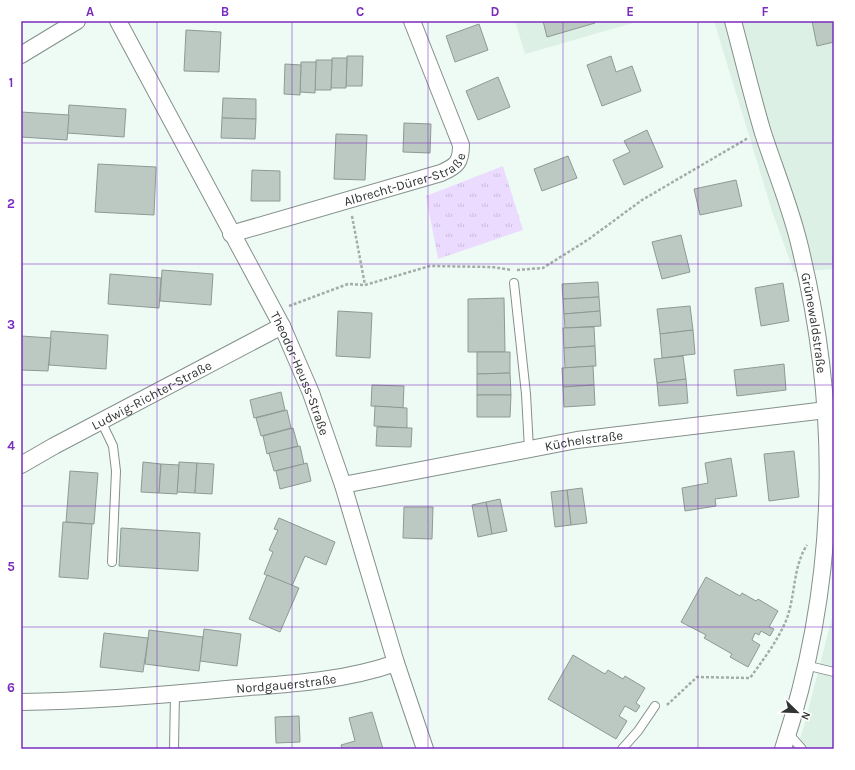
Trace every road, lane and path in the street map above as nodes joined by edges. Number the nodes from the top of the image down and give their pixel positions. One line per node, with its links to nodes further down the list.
1 (77, 21): 5 (street)
2 (118, 21): 8 (street, Theodor-Heuss-Straße)
3 (412, 21): 7 (street, Albrecht-Dürer-Straße)
4 (733, 21): 6 (street, Grünewaldstraße)
5 (21, 55)
6 (762, 131): 10 (path); 12 (street, Grünewaldstraße)
7 (349, 200): 8 (street, Albrecht-Dürer-Straße); 10 (path)
8 (231, 234): 11 (street, Theodor-Heuss-Straße)
9 (514, 283): 14 (lane)
10 (365, 285): 11 (path)
11 (278, 319): 13 (street, Ludwig-Richter-Straße); 16 (street, Theodor-Heuss-Straße)
12 (826, 410): 14 (street, Küchelstraße); 17 (street, Grünewaldstraße)
13 (101, 421): 15 (street, Ludwig-Richter-Straße); 18 (lane)
14 (530, 449): 16 (street, Küchelstraße)
15 (21, 465)
16 (343, 485): 19 (street, Theodor-Heuss-Straße)
17 (826, 537): 20 (street, Grünewaldstraße); 24 (path)
18 (112, 562)
19 (396, 663): 22 (street, Nordgauerstraße); 27 (street, Theodor-Heuss-Straße)
20 (805, 665): 21 (lane); 25 (street, Grünewaldstraße)
21 (834, 672)
22 (175, 694): 23 (street, Nordgauerstraße); 26 (lane)
23 (21, 702)
24 (655, 706): 28 (lane)
25 (788, 733): 29 (street, Grünewaldstraße); 30 (lane)
26 (174, 749)
27 (425, 749)
28 (622, 749)
29 (783, 749)
30 (802, 749)

